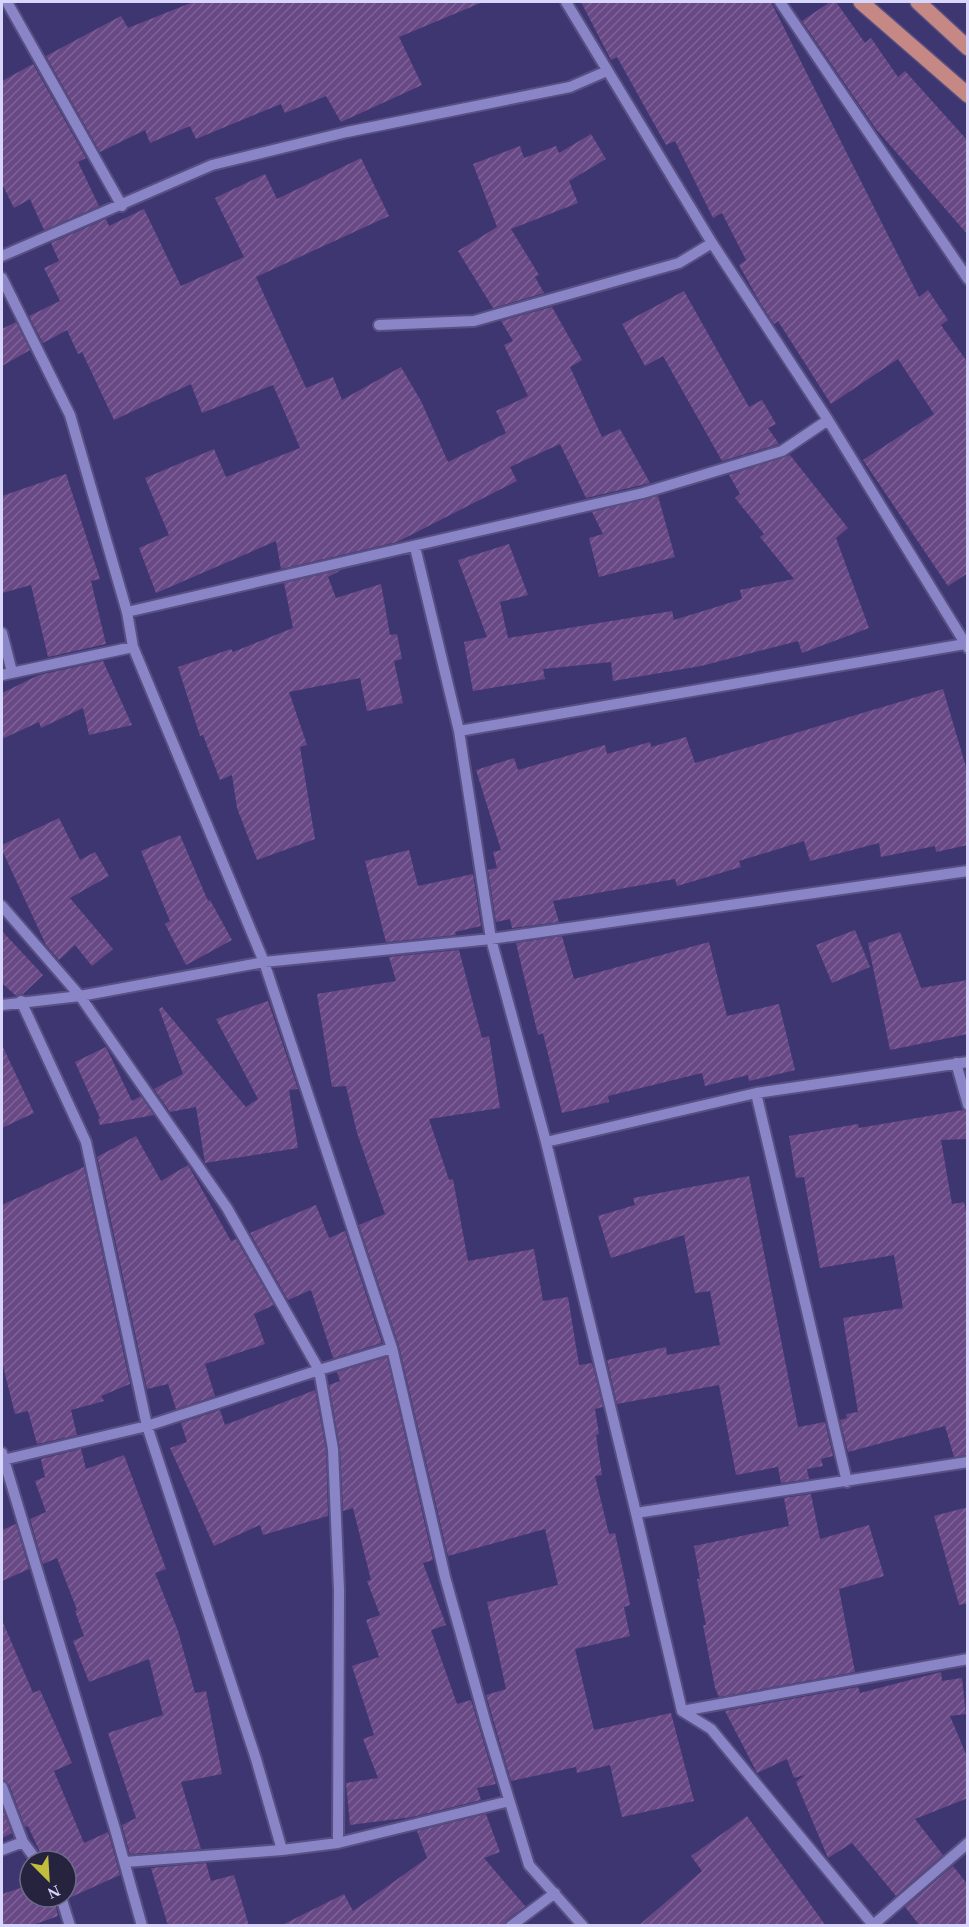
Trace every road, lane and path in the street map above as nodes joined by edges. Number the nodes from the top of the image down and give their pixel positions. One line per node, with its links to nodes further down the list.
1 (7, 2): 9 (street)
2 (566, 2): 7 (street)
3 (780, 2): 13 (street)
4 (861, 2): 8 (main road)
5 (918, 2): 6 (main road)
6 (968, 48)
7 (607, 71): 9 (street); 10 (street)
8 (968, 95)
9 (122, 206): 11 (street)
10 (712, 243): 14 (street); 15 (street)
11 (2, 256)
12 (2, 278): 17 (street)
13 (968, 279)
14 (379, 325)
15 (828, 420): 16 (street); 19 (street)
16 (415, 547): 17 (street); 22 (street)
17 (127, 612): 20 (street)
18 (2, 633): 21 (street)
19 (966, 646): 22 (street)
20 (133, 647): 21 (street); 26 (street)
21 (7, 673)
22 (459, 731): 25 (street)
23 (968, 871): 25 (street)
24 (2, 906): 27 (street)
25 (491, 939): 26 (street); 33 (street)
26 (264, 962): 27 (street); 34 (street)
27 (80, 996): 28 (street); 35 (street)
28 (21, 1001): 29 (street); 36 (street)
29 (2, 1005)
30 (962, 1063): 31 (street); 32 (street)
31 (756, 1093): 33 (street); 39 (street)
32 (968, 1105)
33 (546, 1142): 40 (street)
34 (392, 1348): 35 (street); 44 (street)
35 (319, 1370): 36 (street); 46 (street)
36 (147, 1426): 37 (street); 50 (street)
37 (2, 1457): 51 (street)
38 (968, 1462): 39 (street)
39 (848, 1482): 40 (street)
40 (636, 1513): 42 (street)
41 (968, 1659): 42 (street)
42 (682, 1711): 54 (street)
43 (2, 1787): 45 (street)
44 (509, 1801): 46 (street); 52 (street)
45 (23, 1842): 48 (street); 49 (street)
46 (338, 1843): 50 (street)
47 (968, 1843): 54 (street)
48 (28, 1849)
49 (2, 1850)
50 (282, 1850): 51 (street)
51 (125, 1862): 56 (street)
52 (555, 1893): 57 (street); 58 (street)
53 (65, 1909): 55 (street)
54 (872, 1925)
55 (70, 1926)
56 (142, 1926)
57 (511, 1926)
58 (583, 1926)

